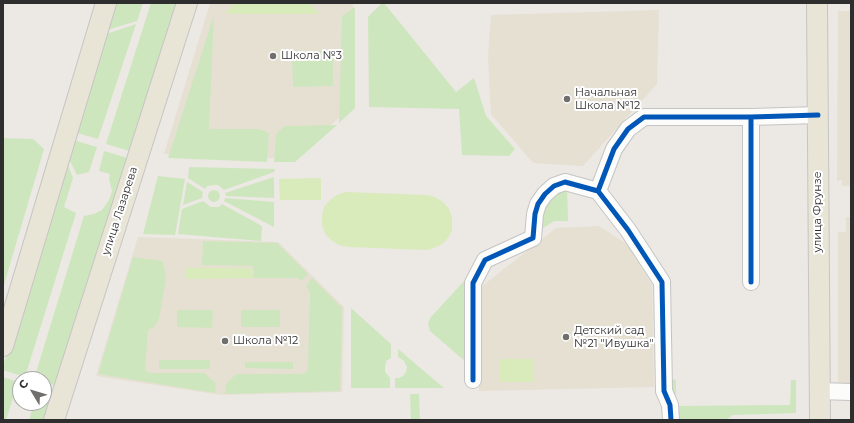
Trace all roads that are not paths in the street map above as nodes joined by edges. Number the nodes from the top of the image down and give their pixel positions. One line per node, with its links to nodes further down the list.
1 (106, 3): 8 (main road)
2 (187, 3): 12 (main road, улица Лазарева)
3 (817, 3): 4 (main road, улица Фрунзе)
4 (818, 115): 5 (street); 10 (main road, улица Фрунзе)
5 (751, 117): 6 (street); 7 (street)
6 (598, 191): 9 (street); 13 (street)
7 (751, 282)
8 (3, 346)
9 (473, 380)
10 (819, 391): 11 (street); 14 (main road, улица Фрунзе)
11 (851, 392)
12 (54, 420)
13 (671, 420)
14 (820, 420)

